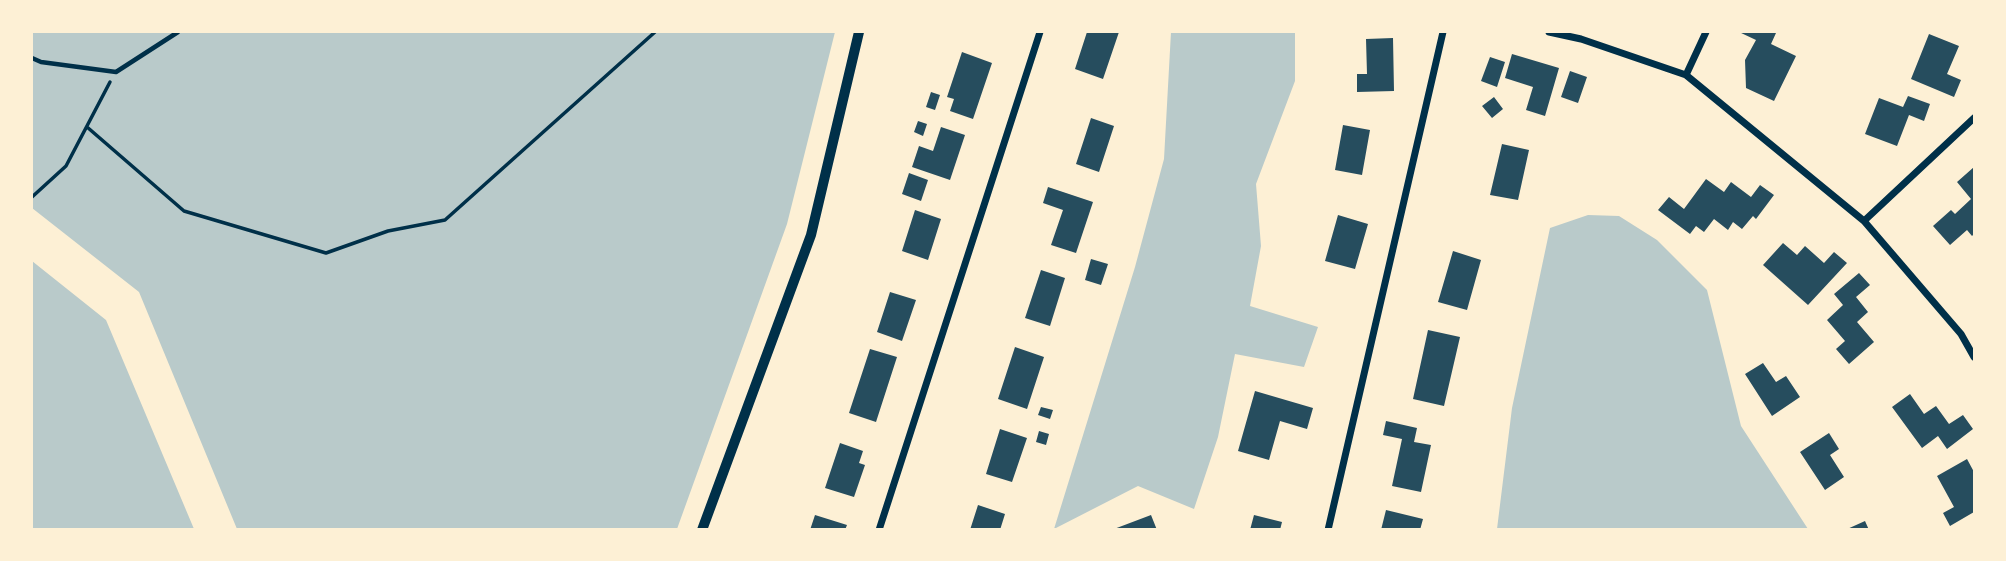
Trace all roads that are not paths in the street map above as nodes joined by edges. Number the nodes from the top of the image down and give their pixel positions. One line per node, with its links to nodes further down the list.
1 (177, 32): 7 (lane)
2 (859, 32): 12 (street)
3 (1040, 32): 13 (street)
4 (1443, 32): 14 (street)
5 (1549, 32): 8 (street)
6 (1706, 32): 8 (street)
7 (32, 58)
8 (1686, 75): 10 (street)
9 (1975, 118): 10 (street)
10 (1864, 221): 11 (street)
11 (1975, 357)
12 (702, 530)
13 (879, 530)
14 (1328, 530)

